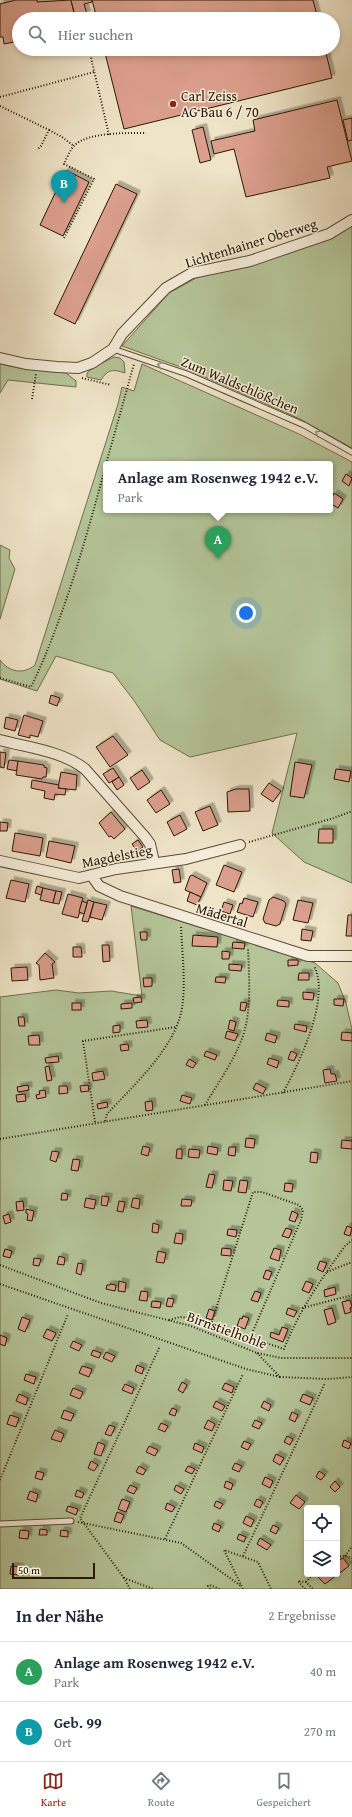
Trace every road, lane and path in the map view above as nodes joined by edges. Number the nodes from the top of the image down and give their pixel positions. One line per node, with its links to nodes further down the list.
1 (91, 56): 2 (path)
2 (94, 72): 3 (path); 7 (path)
3 (0, 97)
4 (0, 106): 5 (path)
5 (49, 130): 8 (path); 9 (path)
6 (146, 133): 7 (path)
7 (109, 135): 8 (path)
8 (74, 146): 11 (path)
9 (37, 150)
10 (352, 220): 12 (street, Lichtenhainer Oberweg)
11 (64, 238)
12 (113, 349): 13 (lane, Zum Waldschlößchen); 14 (street, Lichtenhainer Oberweg)
13 (136, 357): 19 (lane, Zum Waldschlößchen, one-way to 13); 20 (path)
14 (0, 358)
15 (81, 378): 17 (path)
16 (34, 382): 18 (path)
17 (111, 385)
18 (32, 398)
19 (352, 452)
20 (107, 461)
21 (103, 475): 22 (path)
22 (0, 678)
23 (0, 740): 27 (street)
24 (352, 811): 25 (path)
25 (240, 845): 27 (street, Magdelstieg)
26 (0, 861): 28 (street, Magdelstieg)
27 (154, 862): 28 (street, Magdelstieg)
28 (92, 876): 29 (street, Mädertal)
29 (181, 916): 30 (street, Mädertal); 33 (path)
30 (247, 937): 31 (street, Mädertal); 36 (path)
31 (308, 956): 32 (street, Mädertal); 35 (path)
32 (352, 956)
33 (176, 1027): 37 (path); 38 (path)
34 (352, 1081): 35 (path)
35 (283, 1093): 36 (path)
36 (205, 1105): 37 (path)
37 (105, 1121): 38 (path)
38 (95, 1122): 39 (path)
39 (0, 1139)
40 (352, 1240): 43 (path)
41 (352, 1262): 43 (path)
42 (0, 1265): 48 (path, Birnstielhohle)
43 (326, 1273): 46 (path)
44 (0, 1284): 55 (path)
45 (352, 1295): 46 (path)
46 (302, 1308): 50 (path, Birnstielhohle)
47 (68, 1314): 58 (path)
48 (168, 1320): 49 (path, Birnstielhohle); 52 (path, Birnstielhohle)
49 (211, 1325): 50 (path, Birnstielhohle); 50 (path)
50 (250, 1338)
51 (160, 1346): 60 (path)
52 (257, 1353): 53 (path, Birnstielhohle); 55 (path)
53 (352, 1358)
54 (243, 1374): 62 (path)
55 (280, 1377): 56 (path)
56 (352, 1377)
57 (325, 1383): 64 (path)
58 (0, 1480)
59 (71, 1521): 60 (path); 61 (lane)
60 (83, 1522): 62 (path); 69 (path)
61 (0, 1524)
62 (165, 1539): 71 (path)
63 (352, 1546): 65 (path)
64 (243, 1556): 71 (path); 77 (path)
65 (345, 1556): 66 (path); 67 (path)
66 (340, 1557)
67 (352, 1558)
68 (310, 1577): 70 (path)
69 (124, 1578): 72 (path); 73 (path)
70 (306, 1582): 78 (path); 79 (path)
71 (241, 1586): 76 (path)
72 (130, 1589)
73 (153, 1589)
74 (210, 1589): 75 (path)
75 (220, 1589)
76 (243, 1589)
77 (271, 1589)
78 (305, 1589)
79 (313, 1589)

